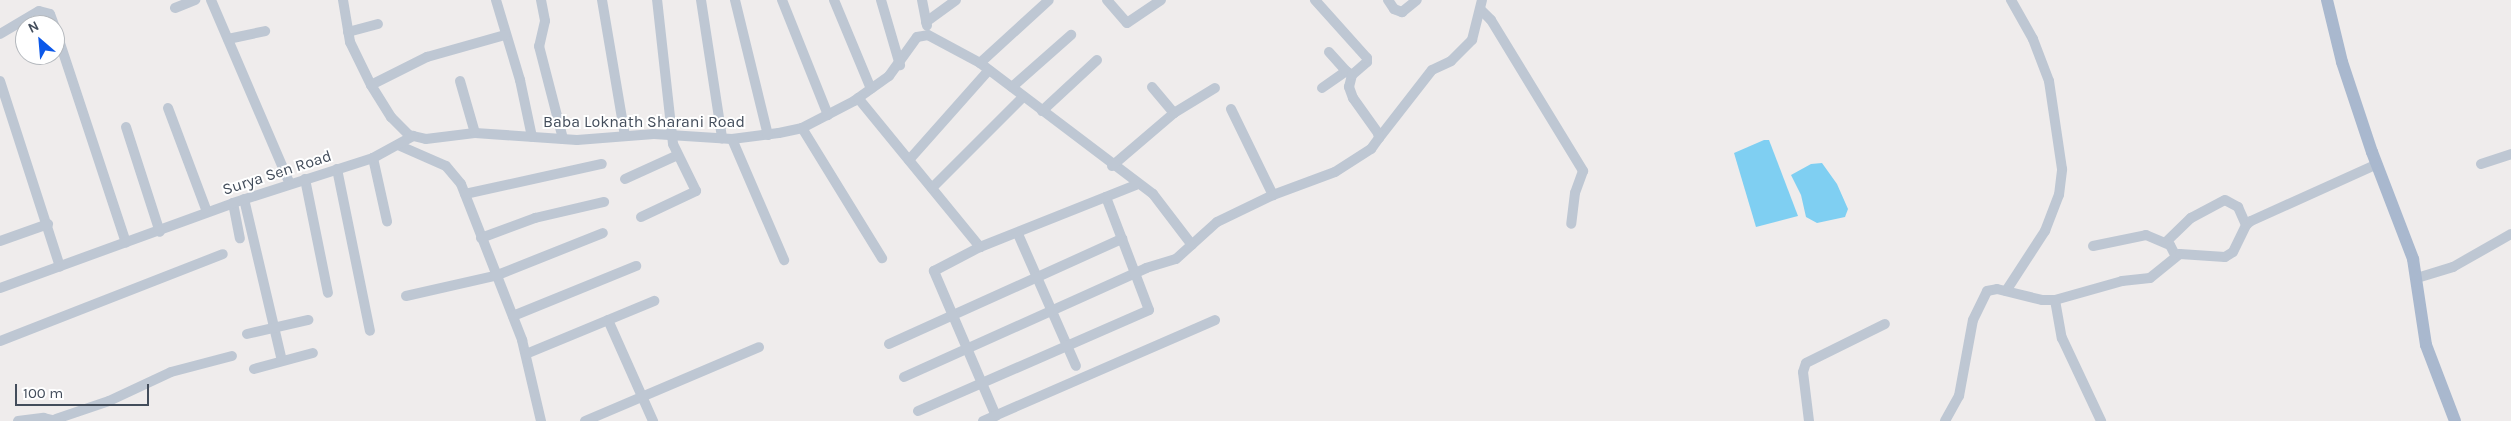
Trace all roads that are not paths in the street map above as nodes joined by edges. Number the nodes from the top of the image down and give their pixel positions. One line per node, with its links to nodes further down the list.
1 (195, 0): 24 (street)
2 (343, 0): 31 (street)
3 (496, 0): 33 (street)
4 (541, 0): 68 (street)
5 (602, 0): 64 (street)
6 (657, 0): 65 (street)
7 (701, 0): 69 (street)
8 (735, 0): 62 (street)
9 (782, 0): 58 (street)
10 (834, 0): 51 (street)
11 (881, 0): 41 (street)
12 (922, 0): 27 (street)
13 (956, 0): 27 (street)
14 (1049, 0): 40 (street)
15 (1107, 0): 16 (street)
16 (1161, 0)
17 (1315, 0): 43 (street)
18 (1388, 0): 19 (street)
19 (1417, 0)
20 (2011, 0): 121 (street)
21 (2328, 0): 76 (main road)
22 (213, 1): 36 (street)
23 (1481, 5): 67 (street); 95 (street)
24 (175, 8)
25 (32, 15): 26 (street)
26 (50, 15)
27 (926, 22): 34 (street)
28 (378, 24): 31 (street)
29 (15, 25): 32 (street)
30 (265, 32): 36 (street)
31 (348, 32): 46 (street)
32 (0, 34)
33 (505, 35): 46 (street); 66 (street)
34 (928, 35): 40 (street); 41 (street, Baba Loknath Sharani Road)
35 (1071, 35): 47 (street)
36 (228, 39): 82 (street)
37 (1329, 52): 43 (street)
38 (65, 59): 106 (street)
39 (1098, 60): 56 (street)
40 (980, 62): 42 (street)
41 (900, 65): 51 (street, Baba Loknath Sharani Road)
42 (989, 70): 47 (street); 74 (street)
43 (1349, 73): 50 (street); 67 (street)
44 (0, 81): 94 (street)
45 (460, 81): 61 (street)
46 (371, 85): 63 (street)
47 (1012, 87): 52 (street)
48 (1152, 87): 57 (street)
49 (1215, 88): 57 (street)
50 (1322, 88)
51 (871, 89): 53 (street, Baba Loknath Sharani Road)
52 (1023, 96): 56 (street); 84 (street)
53 (858, 98): 58 (street, Baba Loknath Sharani Road); 74 (street)
54 (168, 108): 91 (street)
55 (1231, 109): 86 (street)
56 (1042, 111): 78 (street)
57 (1174, 113): 78 (street)
58 (828, 115): 60 (street, Baba Loknath Sharani Road)
59 (126, 127): 97 (street)
60 (802, 128): 62 (street, Baba Loknath Sharani Road); 112 (street)
61 (475, 133): 63 (street, Baba Loknath Sharani Road); 66 (street, Baba Loknath Sharani Road)
62 (768, 135): 69 (street, Baba Loknath Sharani Road)
63 (413, 136): 70 (street, Surya Sen Road)
64 (625, 136): 65 (street, Baba Loknath Sharani Road); 68 (street, Baba Loknath Sharani Road)
65 (673, 136): 69 (street, Baba Loknath Sharani Road); 72 (street)
66 (532, 137): 68 (street, Baba Loknath Sharani Road)
67 (1379, 138): 86 (street)
68 (563, 139)
69 (727, 139): 113 (street)
70 (398, 145): 73 (street, Surya Sen Road); 85 (street)
71 (2511, 154): 77 (street)
72 (678, 155): 80 (street); 92 (street)
73 (373, 158): 79 (street, Surya Sen Road); 93 (street)
74 (909, 160): 84 (street)
75 (602, 164): 85 (street)
76 (2377, 164): 96 (street); 119 (main road)
77 (2481, 164)
78 (1112, 166): 83 (street)
79 (337, 170): 81 (street, Surya Sen Road); 134 (street)
80 (625, 178)
81 (305, 179): 82 (street, Surya Sen Road); 122 (street)
82 (290, 184): 88 (street, Surya Sen Road)
83 (1136, 185): 87 (street); 107 (street)
84 (932, 188): 109 (street)
85 (465, 194): 102 (street)
86 (1273, 195): 107 (street)
87 (1106, 197): 99 (street); 103 (street)
88 (244, 199): 90 (street, Surya Sen Road); 133 (street)
89 (604, 202): 102 (street)
90 (233, 203): 91 (street, Surya Sen Road); 101 (street)
91 (207, 212): 97 (street, Surya Sen Road)
92 (641, 217)
93 (387, 221)
94 (48, 224): 104 (street); 115 (street)
95 (1571, 224)
96 (2246, 225): 105 (street); 111 (street)
97 (160, 232): 106 (street, Surya Sen Road)
98 (603, 233): 117 (street)
99 (1018, 234): 109 (street); 118 (street)
100 (2511, 234): 119 (street)
101 (240, 238)
102 (481, 238): 117 (street)
103 (1122, 239): 116 (street); 118 (street)
104 (0, 241)
105 (2166, 242): 108 (street); 111 (street)
106 (126, 243): 115 (street, Surya Sen Road)
107 (1192, 245): 116 (street)
108 (2093, 246)
109 (980, 247): 127 (street)
110 (223, 254): 136 (street)
111 (2174, 255): 124 (street)
112 (882, 258)
113 (784, 260)
114 (636, 266): 128 (street)
115 (60, 267): 120 (street, Surya Sen Road)
116 (1135, 273): 126 (street); 138 (street)
117 (495, 276): 123 (street); 128 (street)
118 (1037, 278): 126 (street); 127 (street)
119 (2417, 278): 161 (main road)
120 (0, 288)
121 (2006, 291): 124 (street); 159 (street)
122 (328, 293)
123 (406, 296)
124 (2055, 300): 160 (street)
125 (654, 301): 130 (street)
126 (1051, 311): 138 (street); 140 (street)
127 (953, 315): 137 (street); 140 (street)
128 (513, 316): 142 (street)
129 (308, 320): 133 (street)
130 (608, 320): 142 (street); 149 (street)
131 (1215, 320): 151 (street)
132 (1885, 324): 158 (street)
133 (273, 328): 135 (street); 144 (street)
134 (370, 331)
135 (247, 334)
136 (0, 341)
137 (889, 344)
138 (1067, 346): 145 (street); 148 (street)
139 (759, 347): 149 (street)
140 (968, 348): 147 (street); 148 (street)
141 (313, 353): 144 (street)
142 (526, 354): 154 (street)
143 (232, 356): 152 (street)
144 (282, 361): 146 (street)
145 (1076, 366)
146 (254, 369)
147 (904, 377)
148 (982, 383): 150 (street); 151 (street)
149 (642, 398): 155 (street); 156 (street)
150 (918, 411)
151 (996, 416): 157 (street)
152 (56, 420): 153 (street)
153 (18, 421)
154 (541, 421)
155 (585, 421)
156 (653, 421)
157 (983, 421)
158 (1809, 421)
159 (1945, 421)
160 (2100, 421)
161 (2455, 421)

